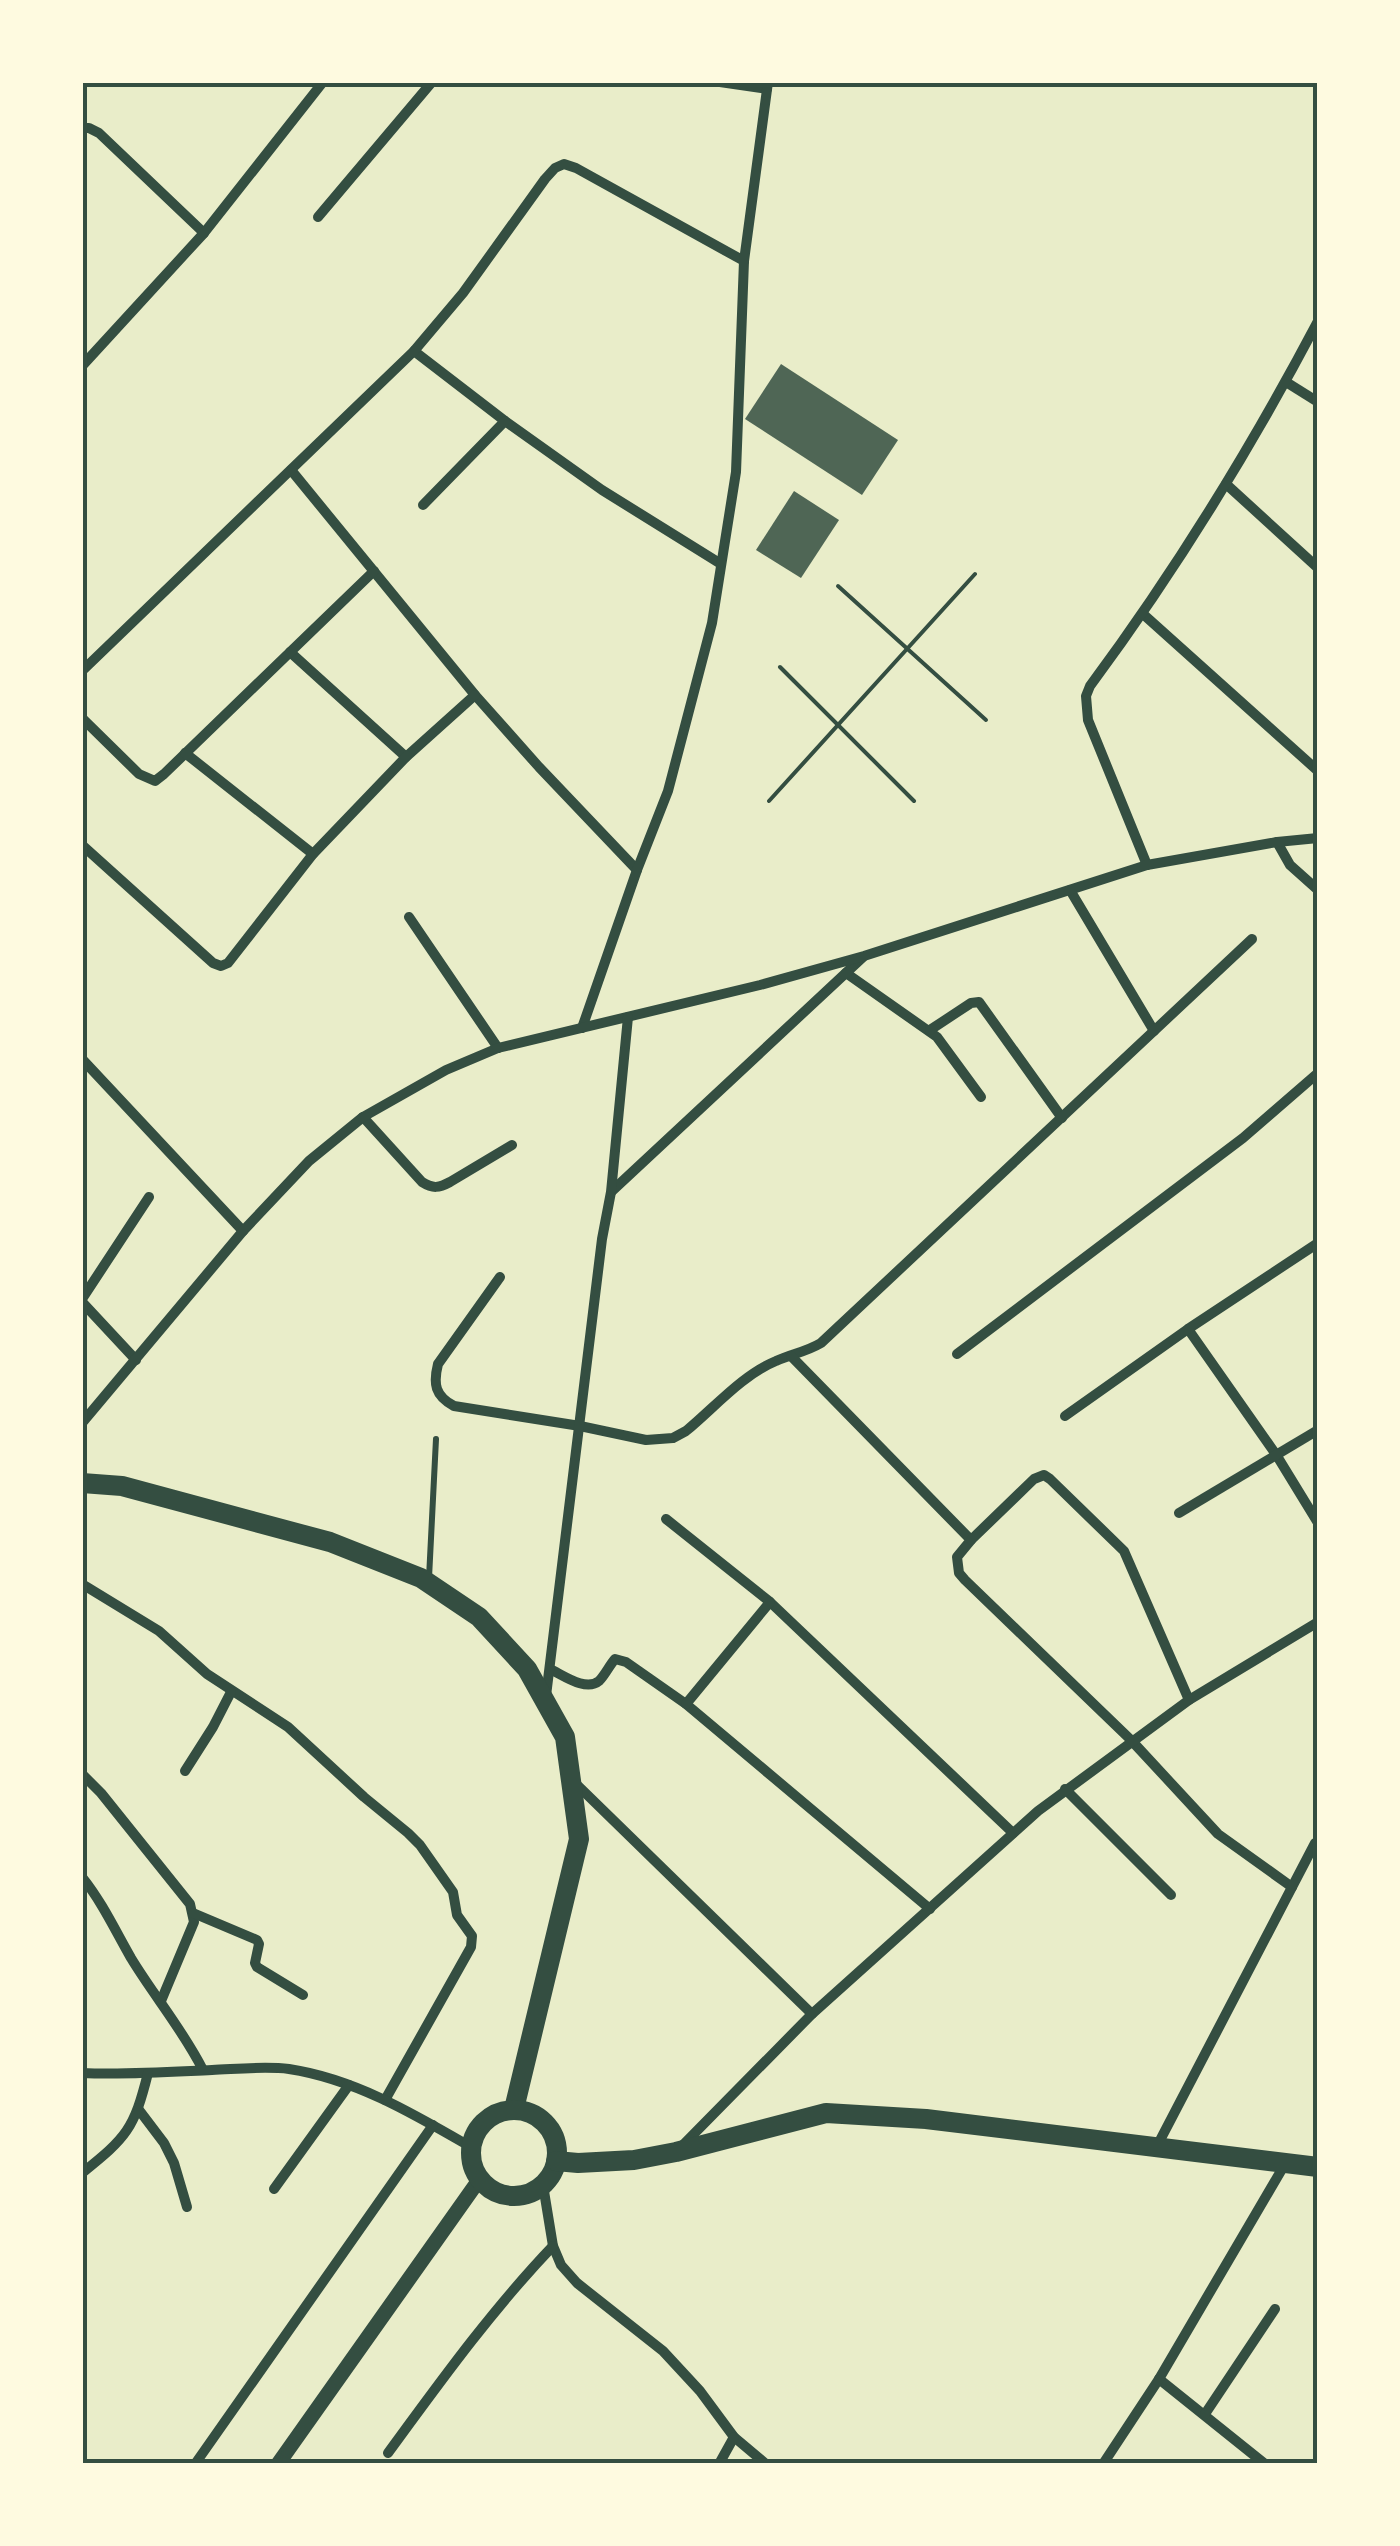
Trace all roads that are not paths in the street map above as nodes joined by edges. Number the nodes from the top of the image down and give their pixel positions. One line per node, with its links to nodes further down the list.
1 (323, 82): 7 (street)
2 (432, 82): 6 (street)
3 (720, 82): 4 (street)
4 (768, 86): 8 (street)
5 (82, 128): 7 (street)
6 (318, 217)
7 (204, 234): 11 (street)
8 (744, 261): 10 (street); 18 (street)
9 (1318, 321): 12 (street)
10 (414, 351): 14 (street); 15 (street)
11 (82, 366)
12 (1286, 382): 13 (street); 16 (street)
13 (1318, 402)
14 (505, 421): 17 (street); 18 (street)
15 (291, 470): 20 (street); 23 (street)
16 (1226, 484): 19 (street); 21 (street)
17 (424, 504)
18 (722, 564): 34 (street)
19 (1318, 568)
20 (374, 571): 22 (street); 24 (street)
21 (1143, 614): 28 (street); 33 (street)
22 (290, 652): 26 (street); 27 (street)
23 (82, 671)
24 (475, 695): 27 (street); 34 (street)
25 (82, 718): 26 (street)
26 (185, 753): 32 (street)
27 (406, 757): 32 (street)
28 (1318, 770)
29 (1318, 838): 30 (street)
30 (1277, 842): 33 (street); 36 (street)
31 (82, 845): 32 (street)
32 (313, 854)
33 (1147, 865): 35 (street)
34 (637, 870): 42 (street)
35 (1070, 890): 39 (street); 44 (street)
36 (1318, 890)
37 (409, 917): 45 (street)
38 (1252, 939): 44 (street)
39 (864, 956): 40 (street); 41 (street)
40 (846, 973): 43 (street); 52 (street)
41 (628, 1018): 42 (street); 52 (street)
42 (582, 1028): 45 (street)
43 (930, 1030): 48 (street); 50 (street)
44 (1154, 1031): 50 (street)
45 (498, 1048): 49 (street)
46 (82, 1059): 54 (street)
47 (1318, 1073): 59 (street)
48 (981, 1097)
49 (363, 1117): 51 (street); 54 (street)
50 (1062, 1118): 60 (street)
51 (512, 1144)
52 (611, 1192): 64 (street)
53 (148, 1198): 57 (street)
54 (243, 1232): 61 (street)
55 (1318, 1243): 58 (street)
56 (500, 1277): 64 (street)
57 (82, 1300): 61 (street)
58 (1188, 1328): 62 (street); 67 (street)
59 (957, 1354)
60 (791, 1356): 64 (street); 72 (street)
61 (136, 1360): 63 (street)
62 (1065, 1416)
63 (82, 1423)
64 (580, 1426): 77 (street)
65 (1318, 1430): 67 (street)
66 (436, 1439): 74 (lane)
67 (1277, 1456): 69 (street); 71 (street)
68 (82, 1484): 74 (highway)
69 (1180, 1513)
70 (666, 1519): 75 (street)
71 (1318, 1523)
72 (972, 1540): 79 (street); 82 (street)
73 (82, 1584): 78 (street)
74 (429, 1584): 80 (highway)
75 (770, 1602): 81 (street); 87 (street)
76 (1318, 1622): 79 (street)
77 (550, 1669): 80 (street); 81 (street)
78 (231, 1692): 83 (street); 101 (street)
79 (1189, 1700): 82 (street)
80 (545, 1702): 85 (highway)
81 (686, 1704): 92 (street)
82 (1131, 1740): 86 (street); 90 (street)
83 (185, 1771)
84 (82, 1774): 93 (street)
85 (571, 1779): 96 (street); 102 (highway)
86 (1065, 1789): 87 (street); 91 (street)
87 (1013, 1833): 92 (street)
88 (1315, 1844): 90 (street)
89 (82, 1877): 95 (street)
90 (1292, 1887): 106 (street)
91 (1171, 1895)
92 (930, 1909): 96 (street)
93 (194, 1913): 94 (street); 95 (street)
94 (303, 1995)
95 (161, 2000): 97 (street)
96 (812, 2014): 107 (street)
97 (204, 2070): 98 (street); 100 (street)
98 (148, 2073): 99 (street); 103 (street)
99 (82, 2074)
100 (348, 2085): 101 (street); 114 (street)
101 (385, 2100): 104 (street)
102 (514, 2109): 105 (highway); 108 (highway)
103 (139, 2110): 111 (street); 115 (street)
104 (433, 2126): 105 (street); 122 (street)
105 (470, 2147): 112 (highway)
106 (1156, 2148): 107 (highway); 110 (highway)
107 (676, 2152): 108 (highway)
108 (556, 2160): 113 (highway)
109 (1316, 2161): 110 (highway)
110 (1285, 2164): 118 (street)
111 (82, 2173)
112 (479, 2180): 113 (highway); 123 (street)
113 (543, 2185): 116 (street)
114 (274, 2189)
115 (186, 2207)
116 (553, 2246): 120 (street); 121 (street)
117 (1274, 2308): 119 (street)
118 (1159, 2379): 119 (street); 126 (street)
119 (1205, 2414): 127 (street)
120 (734, 2437): 124 (street); 125 (street)
121 (388, 2453)
122 (195, 2464)
123 (278, 2464)
124 (719, 2464)
125 (766, 2464)
126 (1103, 2464)
127 (1265, 2464)

